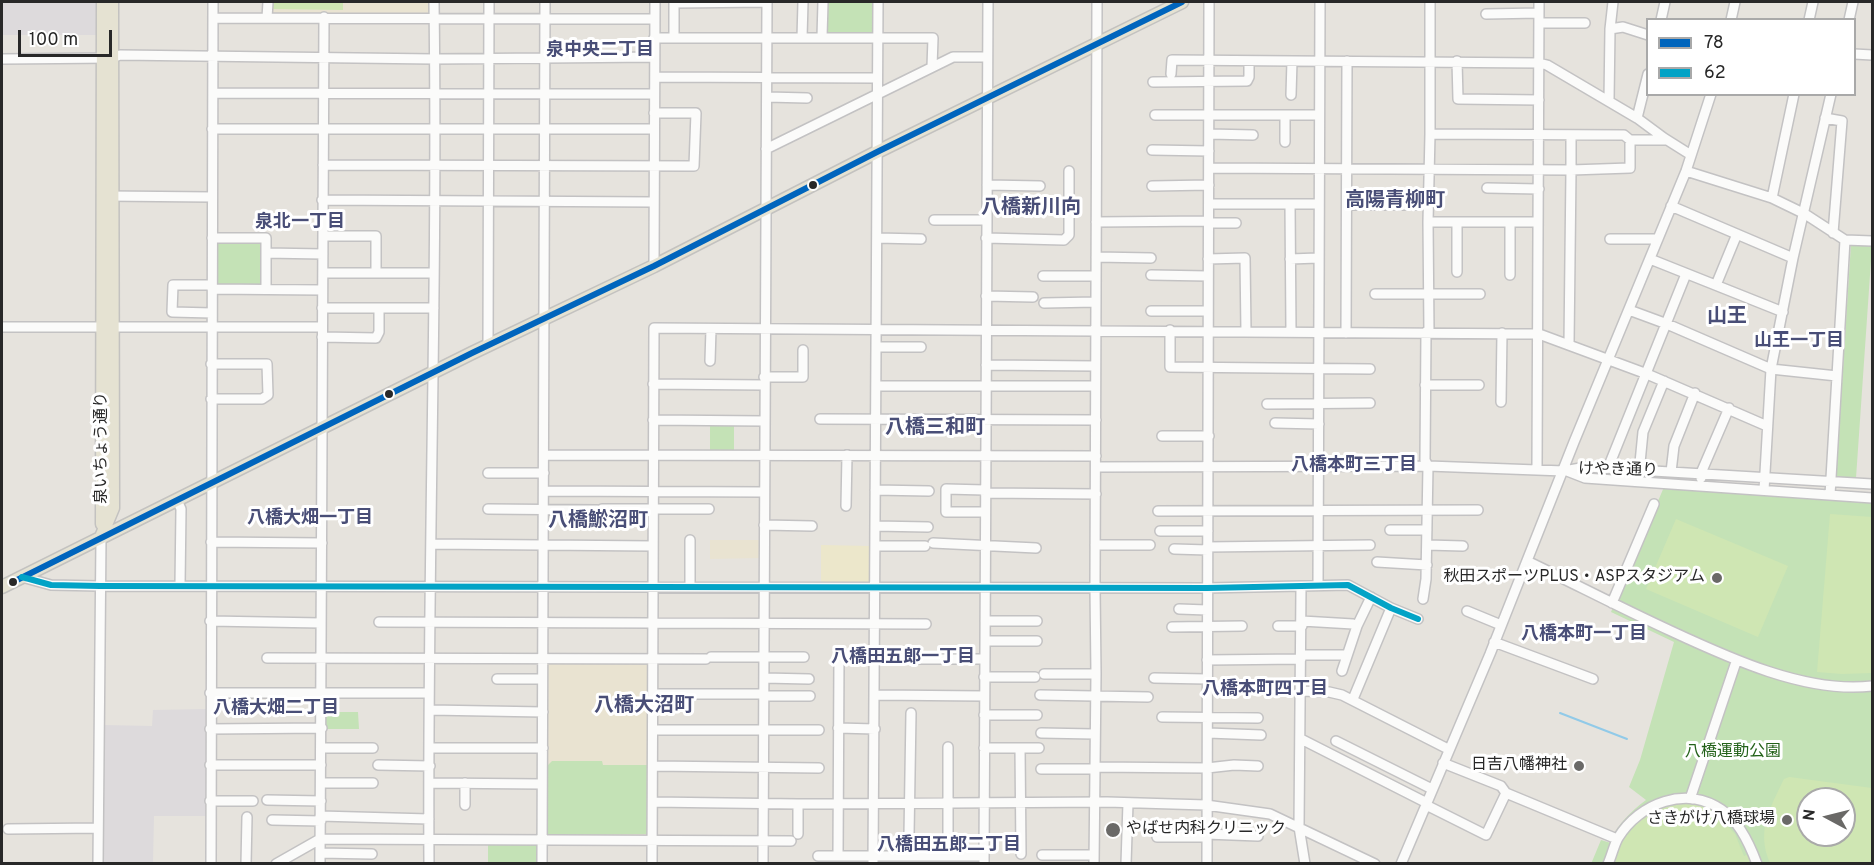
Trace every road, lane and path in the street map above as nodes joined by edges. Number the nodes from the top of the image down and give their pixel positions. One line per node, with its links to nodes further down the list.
1 (103, 2): 56 (main road, 泉いちょう通り)
2 (112, 2): 56 (main road, 泉いちょう通り)
3 (213, 2): 29 (street)
4 (267, 2): 30 (street)
5 (434, 2): 37 (street)
6 (489, 2): 31 (street)
7 (545, 2): 38 (street)
8 (654, 2): 39 (street)
9 (674, 2): 10 (street); 45 (street)
10 (767, 2): 46 (street)
11 (803, 2): 47 (street)
12 (823, 2): 48 (street)
13 (878, 2): 43 (street)
14 (988, 2): 55 (street)
15 (1097, 2): 49 (street)
16 (1182, 2): 49 (main road)
17 (1209, 2): 62 (street)
18 (1320, 2): 61 (street)
19 (1430, 2): 66 (street)
20 (1539, 2): 32 (street)
21 (1613, 2): 41 (street)
22 (1654, 2): 26 (street)
23 (1735, 2): 34 (street)
24 (1813, 2): 35 (street)
25 (1853, 2): 36 (street)
26 (1665, 3): 33 (street)
27 (1486, 14): 32 (street)
28 (324, 17): 30 (street); 37 (street); 53 (street)
29 (213, 18): 30 (street); 52 (street)
30 (267, 18)
31 (489, 18): 37 (street); 38 (street); 57 (street)
32 (1539, 18): 40 (street); 68 (street)
33 (1661, 18)
34 (1731, 18)
35 (1809, 18)
36 (1849, 18)
37 (435, 19): 60 (street)
38 (546, 19): 39 (street); 58 (street)
39 (655, 19): 44 (street)
40 (1585, 23)
41 (1610, 29): 42 (street); 92 (street)
42 (1646, 35)
43 (878, 37): 48 (street); 69 (street); 73 (street)
44 (654, 38): 45 (street); 54 (street)
45 (674, 38): 46 (street)
46 (767, 38): 47 (street); 72 (street)
47 (802, 38): 48 (street)
48 (822, 38)
49 (1096, 45): 90 (main road); 156 (street)
50 (1856, 54): 51 (street)
51 (1872, 55)
52 (212, 56): 53 (street); 56 (street); 77 (street)
53 (324, 57): 60 (street); 79 (street)
54 (654, 57): 58 (street); 71 (street)
55 (987, 57): 69 (street); 90 (street)
56 (108, 58): 59 (street); 138 (main road, 泉いちょう通り)
57 (489, 58): 58 (street); 60 (street); 80 (street)
58 (545, 58): 81 (street)
59 (2, 59)
60 (434, 59): 78 (street)
61 (1319, 60): 64 (street); 65 (street); 96 (street)
62 (1209, 61): 63 (street); 70 (street); 76 (street)
63 (1249, 61): 64 (street); 76 (street)
64 (1292, 61): 84 (street)
65 (1347, 61): 66 (street); 126 (street)
66 (1430, 61): 67 (street); 107 (street)
67 (1457, 61): 68 (street); 91 (street)
68 (1539, 63): 91 (street); 92 (street)
69 (932, 67): 83 (street)
70 (1171, 74)
71 (654, 77): 72 (street); 82 (street)
72 (767, 77): 73 (street); 88 (street)
73 (877, 78): 83 (street)
74 (1646, 78): 98 (street)
75 (1153, 81): 76 (street)
76 (1209, 82): 97 (street)
77 (213, 93): 79 (street); 100 (street)
78 (434, 93): 79 (street); 80 (street); 104 (street)
79 (323, 94): 101 (street)
80 (489, 94): 81 (street); 102 (street)
81 (545, 94): 82 (street); 105 (street)
82 (653, 94): 93 (street)
83 (877, 95): 114 (street); 117 (street)
84 (1291, 95)
85 (1710, 96): 118 (street)
86 (1794, 96): 140 (street)
87 (1830, 96): 99 (street)
88 (767, 97): 89 (street); 114 (street)
89 (807, 98)
90 (987, 99): 117 (main road); 132 (street)
91 (1539, 100): 109 (street)
92 (1609, 100): 98 (street)
93 (654, 113): 103 (street); 121 (street)
94 (1155, 115): 97 (street)
95 (1285, 115): 96 (street); 97 (street); 113 (street)
96 (1318, 115): 125 (street)
97 (1209, 116): 106 (street)
98 (1637, 118): 112 (street)
99 (1825, 118): 153 (street); 163 (street)
100 (213, 129): 101 (street); 139 (street)
101 (323, 129): 104 (street); 119 (street)
102 (489, 129): 104 (street); 105 (street); 123 (street)
103 (654, 129): 105 (street); 121 (street)
104 (434, 130): 122 (street)
105 (545, 130): 120 (street)
106 (1209, 134): 108 (street); 116 (street)
107 (1430, 134): 109 (street); 127 (street)
108 (1253, 135)
109 (1539, 135): 110 (street); 128 (street)
110 (1572, 135): 111 (street); 129 (street)
111 (1630, 140): 112 (street); 129 (street)
112 (1667, 140): 118 (street)
113 (1285, 142)
114 (766, 149): 152 (street)
115 (1152, 150): 116 (street)
116 (1209, 150): 124 (street)
117 (877, 152): 152 (main road); 167 (street)
118 (1691, 155): 131 (street)
119 (323, 165): 122 (street); 141 (street)
120 (545, 165): 121 (street); 123 (street); 144 (street)
121 (653, 165): 145 (street)
122 (435, 166): 123 (street); 142 (street)
123 (489, 166): 143 (street)
124 (1209, 168): 125 (street); 133 (street)
125 (1318, 169): 126 (street); 148 (street)
126 (1347, 169): 127 (street); 149 (street)
127 (1429, 169): 128 (street); 150 (street)
128 (1539, 170): 129 (street); 137 (street)
129 (1571, 170): 234 (street)
130 (1069, 171): 168 (street)
131 (1686, 171): 140 (street); 151 (street)
132 (987, 185): 134 (street); 155 (street)
133 (1209, 185): 135 (street); 146 (street)
134 (1040, 186)
135 (1152, 186)
136 (1487, 188): 137 (street)
137 (1539, 189): 161 (street)
138 (108, 196): 139 (street); 215 (main road, 泉いちょう通り)
139 (212, 197): 166 (street)
140 (1772, 198): 153 (street)
141 (322, 200): 142 (street); 165 (street)
142 (435, 201): 143 (street); 187 (street)
143 (489, 201): 144 (street); 235 (street)
144 (545, 201): 145 (street); 213 (street)
145 (653, 202): 183 (street)
146 (1209, 204): 147 (street); 157 (street)
147 (1290, 204): 148 (street); 181 (street)
148 (1318, 204): 178 (street)
149 (1347, 205): 150 (street); 230 (street)
150 (1429, 205): 158 (street)
151 (1671, 206): 164 (street); 171 (street)
152 (766, 208): 183 (main road); 220 (street)
153 (1804, 214): 163 (street); 179 (street)
154 (934, 220): 155 (street)
155 (987, 220): 168 (street)
156 (1096, 222): 157 (street); 176 (street)
157 (1209, 222): 162 (street); 180 (street)
158 (1428, 222): 159 (street); 199 (street)
159 (1457, 222): 160 (street); 185 (street)
160 (1510, 222): 161 (street); 190 (street)
161 (1539, 222): 232 (street)
162 (1236, 223)
163 (1833, 233): 172 (street)
164 (1737, 234): 179 (street); 194 (street)
165 (323, 236): 175 (street); 184 (street)
166 (212, 238): 174 (street); 195 (street)
167 (877, 238): 169 (street); 221 (street)
168 (986, 238): 201 (street)
169 (921, 239)
170 (1610, 239): 171 (street)
171 (1658, 239): 182 (street)
172 (1845, 240): 173 (street); 250 (street)
173 (1872, 241)
174 (266, 254): 175 (street); 196 (street)
175 (323, 254): 186 (street)
176 (1096, 257): 177 (street); 192 (street)
177 (1151, 258)
178 (1318, 258): 181 (street); 228 (street)
179 (1793, 258): 211 (street)
180 (1208, 259): 193 (street); 226 (street)
181 (1290, 259): 227 (street)
182 (1650, 259): 188 (street); 208 (street)
183 (654, 266): 213 (main road)
184 (376, 272): 186 (street); 187 (street)
185 (1457, 272)
186 (323, 273): 197 (street)
187 (434, 273): 207 (street)
188 (1686, 274): 194 (street); 214 (street)
189 (1151, 275): 193 (street)
190 (1510, 275)
191 (1043, 276): 192 (street)
192 (1096, 276): 203 (street)
193 (1208, 276): 210 (street)
194 (1716, 285): 211 (street)
195 (212, 287): 196 (street); 212 (street); 212 (street)
196 (266, 290): 197 (street)
197 (322, 290): 205 (street)
198 (1375, 294): 199 (street)
199 (1429, 294): 200 (street); 229 (street)
200 (1480, 294)
201 (986, 296): 202 (street); 223 (street)
202 (1033, 297)
203 (1096, 302): 204 (street); 225 (street)
204 (1044, 303)
205 (322, 308): 206 (street); 218 (street)
206 (379, 308): 207 (street); 233 (street)
207 (434, 308): 248 (street)
208 (1629, 310): 214 (street); 239 (street)
209 (1151, 311): 210 (street)
210 (1208, 311): 224 (street)
211 (1783, 312): 247 (street)
212 (212, 313): 216 (street)
213 (545, 318): 235 (main road); 279 (street)
214 (1666, 324): 247 (street); 249 (street)
215 (108, 326): 216 (street); 217 (street); 334 (main road, 泉いちょう通り)
216 (212, 326): 218 (street); 241 (street)
217 (2, 327)
218 (322, 327): 233 (street)
219 (711, 329): 220 (street); 240 (street); 253 (street)
220 (765, 330): 221 (street); 251 (street)
221 (876, 330): 223 (street); 236 (street)
222 (1170, 330): 224 (street); 225 (street); 244 (street)
223 (986, 331): 225 (street); 242 (street)
224 (1207, 331): 226 (street); 244 (street)
225 (1096, 332): 243 (street)
226 (1246, 332): 227 (street)
227 (1291, 332): 228 (street)
228 (1319, 332): 230 (street); 245 (street)
229 (1427, 332): 230 (street); 231 (street); 254 (street)
230 (1346, 333)
231 (1502, 333): 232 (street); 261 (street)
232 (1539, 334): 234 (street); 289 (street)
233 (322, 338): 275 (street)
234 (1569, 344): 239 (street)
235 (488, 346): 248 (main road)
236 (876, 347): 237 (street); 256 (street)
237 (921, 347)
238 (803, 350): 251 (street)
239 (1608, 360): 249 (street); 292 (street)
240 (710, 361)
241 (211, 364): 260 (street); 260 (street)
242 (986, 365): 243 (street); 257 (street)
243 (1095, 366): 258 (street)
244 (1208, 368): 245 (street); 277 (street)
245 (1318, 369): 246 (street); 264 (street)
246 (1370, 369)
247 (1772, 369): 250 (street); 274 (street)
248 (434, 373): 275 (main road); 338 (street)
249 (1647, 374): 252 (street); 290 (street)
250 (1837, 376): 299 (street)
251 (764, 381): 253 (street); 271 (street)
252 (1664, 381): 259 (street); 291 (street)
253 (654, 384): 268 (street)
254 (1425, 385): 255 (street); 286 (street)
255 (1479, 385)
256 (876, 386): 257 (street); 267 (street)
257 (986, 386): 258 (street); 269 (street)
258 (1095, 386): 270 (street)
259 (1695, 393): 265 (street); 293 (street)
260 (211, 399): 300 (street)
261 (1501, 402)
262 (1370, 403): 264 (street)
263 (1267, 404): 264 (street)
264 (1319, 404): 273 (street)
265 (1729, 408): 274 (street); 296 (street)
266 (820, 419): 267 (street)
267 (876, 419): 269 (street); 278 (street)
268 (653, 420): 271 (street); 283 (street)
269 (985, 420): 270 (street); 282 (street)
270 (1096, 420): 284 (street)
271 (764, 421): 280 (street)
272 (1275, 423): 273 (street)
273 (1319, 424): 285 (street)
274 (1767, 426): 297 (street)
275 (322, 428): 300 (main road); 337 (street)
276 (1162, 436): 277 (street)
277 (1209, 436): 288 (street)
278 (875, 454): 281 (street); 282 (street); 303 (street)
279 (544, 455): 283 (street); 295 (street)
280 (764, 455): 281 (street); 283 (street); 309 (street)
281 (847, 455): 315 (street)
282 (985, 455): 284 (street); 307 (street)
283 (654, 456): 308 (street)
284 (1096, 456): 287 (street)
285 (1318, 466): 286 (street); 288 (street); 325 (street)
286 (1428, 466): 289 (street); 320 (street)
287 (1096, 467): 288 (street); 310 (street)
288 (1209, 468): 324 (street)
289 (1537, 468): 292 (street)
290 (1608, 468): 291 (street, けやき通り); 292 (street, けやき通り)
291 (1639, 470): 293 (street, けやき通り); 298 (street)
292 (1564, 471): 298 (street, けやき通り); 352 (street)
293 (1671, 472): 296 (street, けやき通り)
294 (488, 473): 295 (street)
295 (544, 473): 305 (street)
296 (1701, 473): 297 (street, けやき通り); 302 (street)
297 (1765, 477): 299 (street, けやき通り); 304 (street)
298 (1638, 481): 302 (street, けやき通り)
299 (1831, 482): 301 (street, けやき通り); 311 (street)
300 (210, 484): 313 (main road); 336 (street)
301 (1872, 484)
302 (1700, 486): 304 (street, けやき通り)
303 (875, 490): 306 (street); 328 (street)
304 (1764, 490): 311 (street, けやき通り)
305 (544, 491): 308 (street); 318 (street)
306 (930, 491)
307 (985, 491): 310 (street); 323 (street); 323 (street)
308 (653, 492): 309 (street); 319 (street)
309 (764, 492): 326 (street)
310 (1095, 494): 341 (street)
311 (1830, 495): 312 (street, けやき通り)
312 (1872, 498)
313 (177, 500): 334 (main road); 356 (street)
314 (1654, 504): 374 (street)
315 (846, 506)
316 (709, 508): 319 (street)
317 (488, 509): 318 (street)
318 (544, 509): 319 (street); 339 (street)
319 (653, 509): 345 (street)
320 (1428, 509): 321 (street); 325 (street); 331 (street)
321 (1478, 510)
322 (1158, 511): 324 (street)
323 (985, 512): 340 (street)
324 (1208, 512): 325 (street); 333 (street)
325 (1317, 512): 348 (street)
326 (764, 525): 327 (street); 365 (street)
327 (812, 526)
328 (875, 526): 329 (street); 346 (street)
329 (928, 527)
330 (1390, 530): 331 (street)
331 (1427, 530): 344 (street)
332 (1160, 531): 333 (street)
333 (1208, 531): 350 (street)
334 (101, 537): 355 (main road); 360 (street)
335 (690, 540): 364 (street)
336 (211, 542): 337 (street); 357 (street)
337 (322, 543): 361 (street)
338 (432, 544): 339 (street); 358 (street)
339 (544, 544): 345 (street); 362 (street)
340 (985, 544): 346 (street); 349 (street); 366 (street)
341 (1095, 545): 342 (street); 370 (street)
342 (1150, 545)
343 (1370, 545): 348 (street)
344 (1427, 545): 347 (street); 354 (street)
345 (653, 546): 363 (street)
346 (875, 546): 368 (street)
347 (1463, 546)
348 (1317, 547): 350 (street); 359 (street)
349 (1036, 548)
350 (1208, 548): 351 (street); 371 (street)
351 (1174, 549)
352 (1527, 561): 374 (street); 392 (street)
353 (1377, 562): 354 (street)
354 (1427, 565): 373 (street)
355 (22, 577): 360 (street); 367 (main road)
356 (180, 585): 357 (street); 360 (street)
357 (211, 585): 361 (street); 380 (street)
358 (430, 585): 361 (street); 362 (street); 381 (street)
359 (1318, 585): 369 (street); 372 (street)
360 (100, 586): 511 (street)
361 (321, 586): 386 (street)
362 (543, 586): 363 (street); 385 (street)
363 (653, 586): 364 (street); 387 (street)
364 (690, 586): 365 (street)
365 (763, 586): 368 (street); 389 (street)
366 (985, 586): 368 (street); 370 (street); 382 (street)
367 (2, 587)
368 (875, 587): 388 (street)
369 (1301, 587): 371 (street); 391 (street)
370 (1095, 588): 371 (street); 415 (street)
371 (1207, 588): 377 (street)
372 (1371, 597): 375 (street); 395 (street)
373 (1423, 599)
374 (1612, 603): 413 (street)
375 (1391, 608): 379 (street); 437 (street)
376 (1179, 609): 377 (street)
377 (1206, 610): 397 (street)
378 (1467, 611): 392 (street)
379 (1418, 619)
380 (210, 621): 386 (street); 426 (street)
381 (430, 621): 384 (street); 385 (street); 407 (street)
382 (985, 621): 383 (street); 398 (street)
383 (1037, 621)
384 (379, 622)
385 (543, 622): 387 (street); 408 (street)
386 (321, 623): 406 (street)
387 (653, 623): 389 (street); 409 (street)
388 (875, 623): 389 (street); 390 (street); 403 (street)
389 (763, 624): 410 (street)
390 (926, 624)
391 (1302, 624): 394 (street); 395 (street); 404 (street)
392 (1501, 625): 400 (street)
393 (1242, 626): 397 (street)
394 (1278, 626)
395 (1357, 626): 401 (street)
396 (1172, 627): 397 (street)
397 (1207, 627): 412 (street)
398 (984, 641): 399 (street); 411 (street)
399 (1037, 641)
400 (1494, 642): 423 (street); 467 (street)
401 (1346, 655): 404 (street); 414 (street)
402 (804, 657): 410 (street)
403 (874, 657): 411 (street); 431 (street); 447 (street)
404 (1301, 657): 412 (street); 425 (street)
405 (267, 658): 406 (street)
406 (321, 658): 407 (street); 427 (street)
407 (430, 658): 408 (street); 428 (street)
408 (543, 658): 409 (street); 420 (street)
409 (653, 658): 410 (street); 429 (street)
410 (764, 658): 417 (street)
411 (984, 659): 416 (street)
412 (1207, 660): 422 (street)
413 (1736, 662): 424 (street); 487 (street)
414 (1342, 670)
415 (1096, 674): 416 (street); 433 (street)
416 (984, 677): 435 (street)
417 (764, 678): 421 (street); 430 (street)
418 (1154, 678): 422 (street)
419 (497, 679): 420 (street)
420 (542, 679): 439 (street)
421 (809, 679)
422 (1207, 679): 444 (street)
423 (1593, 679)
424 (1872, 686)
425 (1301, 691): 437 (street); 457 (street)
426 (210, 693): 427 (street); 448 (street)
427 (321, 693): 428 (street); 446 (street)
428 (429, 693): 438 (street)
429 (653, 694): 430 (street); 450 (street)
430 (763, 695): 434 (street); 451 (street)
431 (875, 695): 435 (street); 449 (street)
432 (1040, 695): 433 (street)
433 (1095, 695): 436 (street); 455 (street)
434 (810, 696)
435 (984, 696): 441 (street)
436 (1148, 697)
437 (1353, 699): 467 (street)
438 (430, 710): 439 (street); 462 (street)
439 (543, 712): 463 (street)
440 (911, 713): 499 (street)
441 (984, 715): 442 (street); 464 (street)
442 (1037, 715)
443 (1162, 717): 444 (street)
444 (1207, 717): 445 (street); 454 (street)
445 (1258, 718)
446 (321, 728): 448 (street); 460 (street)
447 (838, 728): 449 (street); 497 (street)
448 (210, 729): 469 (street)
449 (875, 729): 498 (street)
450 (653, 730): 451 (street); 473 (street)
451 (763, 730): 452 (street); 474 (street)
452 (819, 730)
453 (1041, 733): 455 (street)
454 (1208, 733): 456 (street); 478 (street)
455 (1094, 734): 477 (street)
456 (1261, 735)
457 (1301, 740): 503 (street); 510 (street)
458 (1336, 741): 485 (street)
459 (948, 747): 500 (street)
460 (321, 748): 461 (street); 470 (street)
461 (373, 748)
462 (430, 748): 463 (street); 472 (street)
463 (543, 748): 484 (street)
464 (984, 748): 465 (street); 501 (street)
465 (1020, 748): 466 (street); 502 (street)
466 (1039, 748)
467 (1448, 749): 468 (street)
468 (1443, 763): 485 (street); 486 (street)
469 (210, 765): 470 (street); 489 (street)
470 (321, 765): 480 (street)
471 (378, 765): 472 (street)
472 (430, 766): 482 (street)
473 (653, 766): 474 (street); 492 (street)
474 (763, 766): 476 (street); 494 (street)
475 (1258, 766): 478 (street)
476 (819, 768)
477 (1095, 768): 478 (street); 479 (street); 495 (street)
478 (1207, 768): 505 (street)
479 (1041, 769)
480 (321, 783): 481 (street); 491 (street)
481 (373, 783)
482 (430, 783): 483 (street); 508 (street)
483 (465, 783): 484 (street); 504 (street)
484 (541, 784): 521 (street)
485 (1432, 789): 503 (street)
486 (1506, 793): 503 (street); 519 (street)
487 (1692, 799): 519 (street); 549 (street)
488 (267, 800): 491 (street)
489 (210, 801): 490 (street); 535 (street)
490 (253, 801)
491 (321, 801): 507 (street)
492 (653, 802): 494 (street); 522 (street)
493 (1128, 802): 495 (street); 505 (street); 543 (street)
494 (762, 803): 496 (street); 523 (street)
495 (1095, 803): 502 (street); 531 (street)
496 (798, 804): 497 (street); 523 (street)
497 (837, 804): 498 (street); 529 (street)
498 (875, 804): 499 (street); 530 (street)
499 (911, 804): 500 (street); 514 (street)
500 (948, 804): 501 (street); 513 (street)
501 (984, 804): 502 (street); 533 (street)
502 (1021, 804): 526 (street)
503 (1426, 804): 547 (street)
504 (465, 805)
505 (1206, 805): 510 (street); 515 (street)
506 (247, 817): 536 (street)
507 (320, 819): 508 (street); 509 (street); 518 (street)
508 (429, 819): 520 (street)
509 (272, 820)
510 (1299, 827): 545 (street); 546 (street)
511 (98, 828): 512 (street); 534 (street)
512 (8, 829)
513 (948, 834)
514 (909, 835)
515 (1206, 835): 516 (street); 517 (street); 544 (street)
516 (1258, 836)
517 (1157, 837)
518 (320, 839): 520 (street); 524 (street); 532 (street)
519 (1617, 839): 548 (street)
520 (429, 840): 521 (street); 539 (street)
521 (542, 840): 522 (street); 540 (street)
522 (653, 840): 523 (street); 541 (street)
523 (763, 841): 542 (street)
524 (320, 853): 525 (street); 538 (street)
525 (372, 854)
526 (1021, 854)
527 (1042, 855): 531 (street)
528 (818, 856): 529 (street)
529 (838, 856): 530 (street)
530 (873, 859): 533 (street)
531 (1094, 859)
532 (289, 860): 537 (street)
533 (984, 860)
534 (98, 864)
535 (210, 864)
536 (246, 864)
537 (276, 864)
538 (320, 864)
539 (429, 864)
540 (542, 864)
541 (652, 864)
542 (763, 864)
543 (1126, 864)
544 (1207, 864)
545 (1305, 864)
546 (1376, 864)
547 (1401, 864)
548 (1608, 864)
549 (1757, 864)

